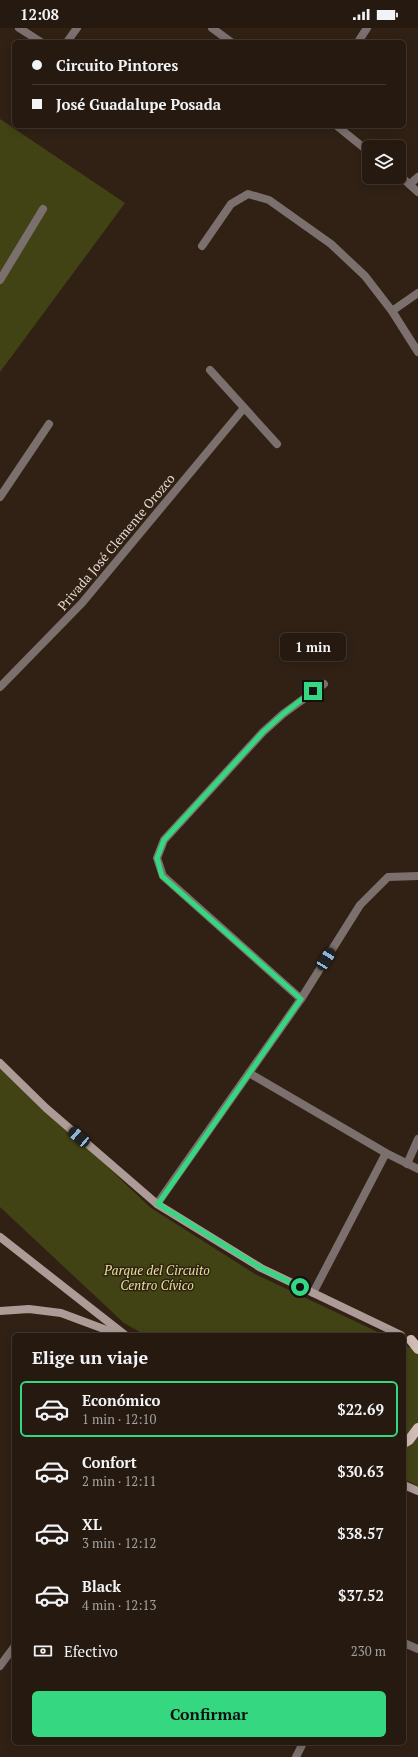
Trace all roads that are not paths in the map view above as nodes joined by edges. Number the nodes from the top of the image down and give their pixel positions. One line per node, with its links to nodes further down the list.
1 (19, 28): 5 (street)
2 (77, 28): 6 (street)
3 (367, 28): 8 (street)
4 (216, 29): 7 (street)
5 (38, 40)
6 (68, 40)
7 (229, 40)
8 (359, 40)
9 (339, 128): 10 (street)
10 (362, 146)
11 (418, 177): 13 (street)
12 (406, 181): 13 (street)
13 (410, 184): 14 (street)
14 (418, 192)
15 (43, 209): 17 (street)
16 (202, 246): 19 (street)
17 (0, 280)
18 (418, 293): 19 (street)
19 (392, 311): 20 (street)
20 (418, 352)
21 (210, 370): 22 (street)
22 (244, 408): 24 (street); 27 (street, Privada José Clemente Orozco)
23 (49, 424): 25 (street)
24 (277, 444)
25 (0, 497)
26 (324, 684): 29 (street)
27 (0, 687)
28 (418, 876): 29 (street)
29 (301, 999): 31 (street)
30 (0, 1063): 36 (main road)
31 (249, 1073): 33 (street); 36 (street)
32 (418, 1139): 34 (street)
33 (386, 1153): 34 (street); 38 (street)
34 (407, 1164): 35 (street)
35 (418, 1169)
36 (158, 1204): 38 (main road)
37 (0, 1237): 41 (main road)
38 (313, 1293): 42 (main road)
39 (0, 1311): 40 (main road)
40 (115, 1333)
41 (122, 1333)
42 (397, 1333)
43 (411, 1340): 44 (main road)
44 (418, 1349)
45 (418, 1428): 46 (main road)
46 (406, 1442)
47 (406, 1485): 48 (main road)
48 (418, 1491)
49 (406, 1644): 50 (street)
50 (418, 1649)
51 (12, 1650): 52 (street)
52 (0, 1666)
53 (302, 1745): 54 (street)
54 (296, 1757)

